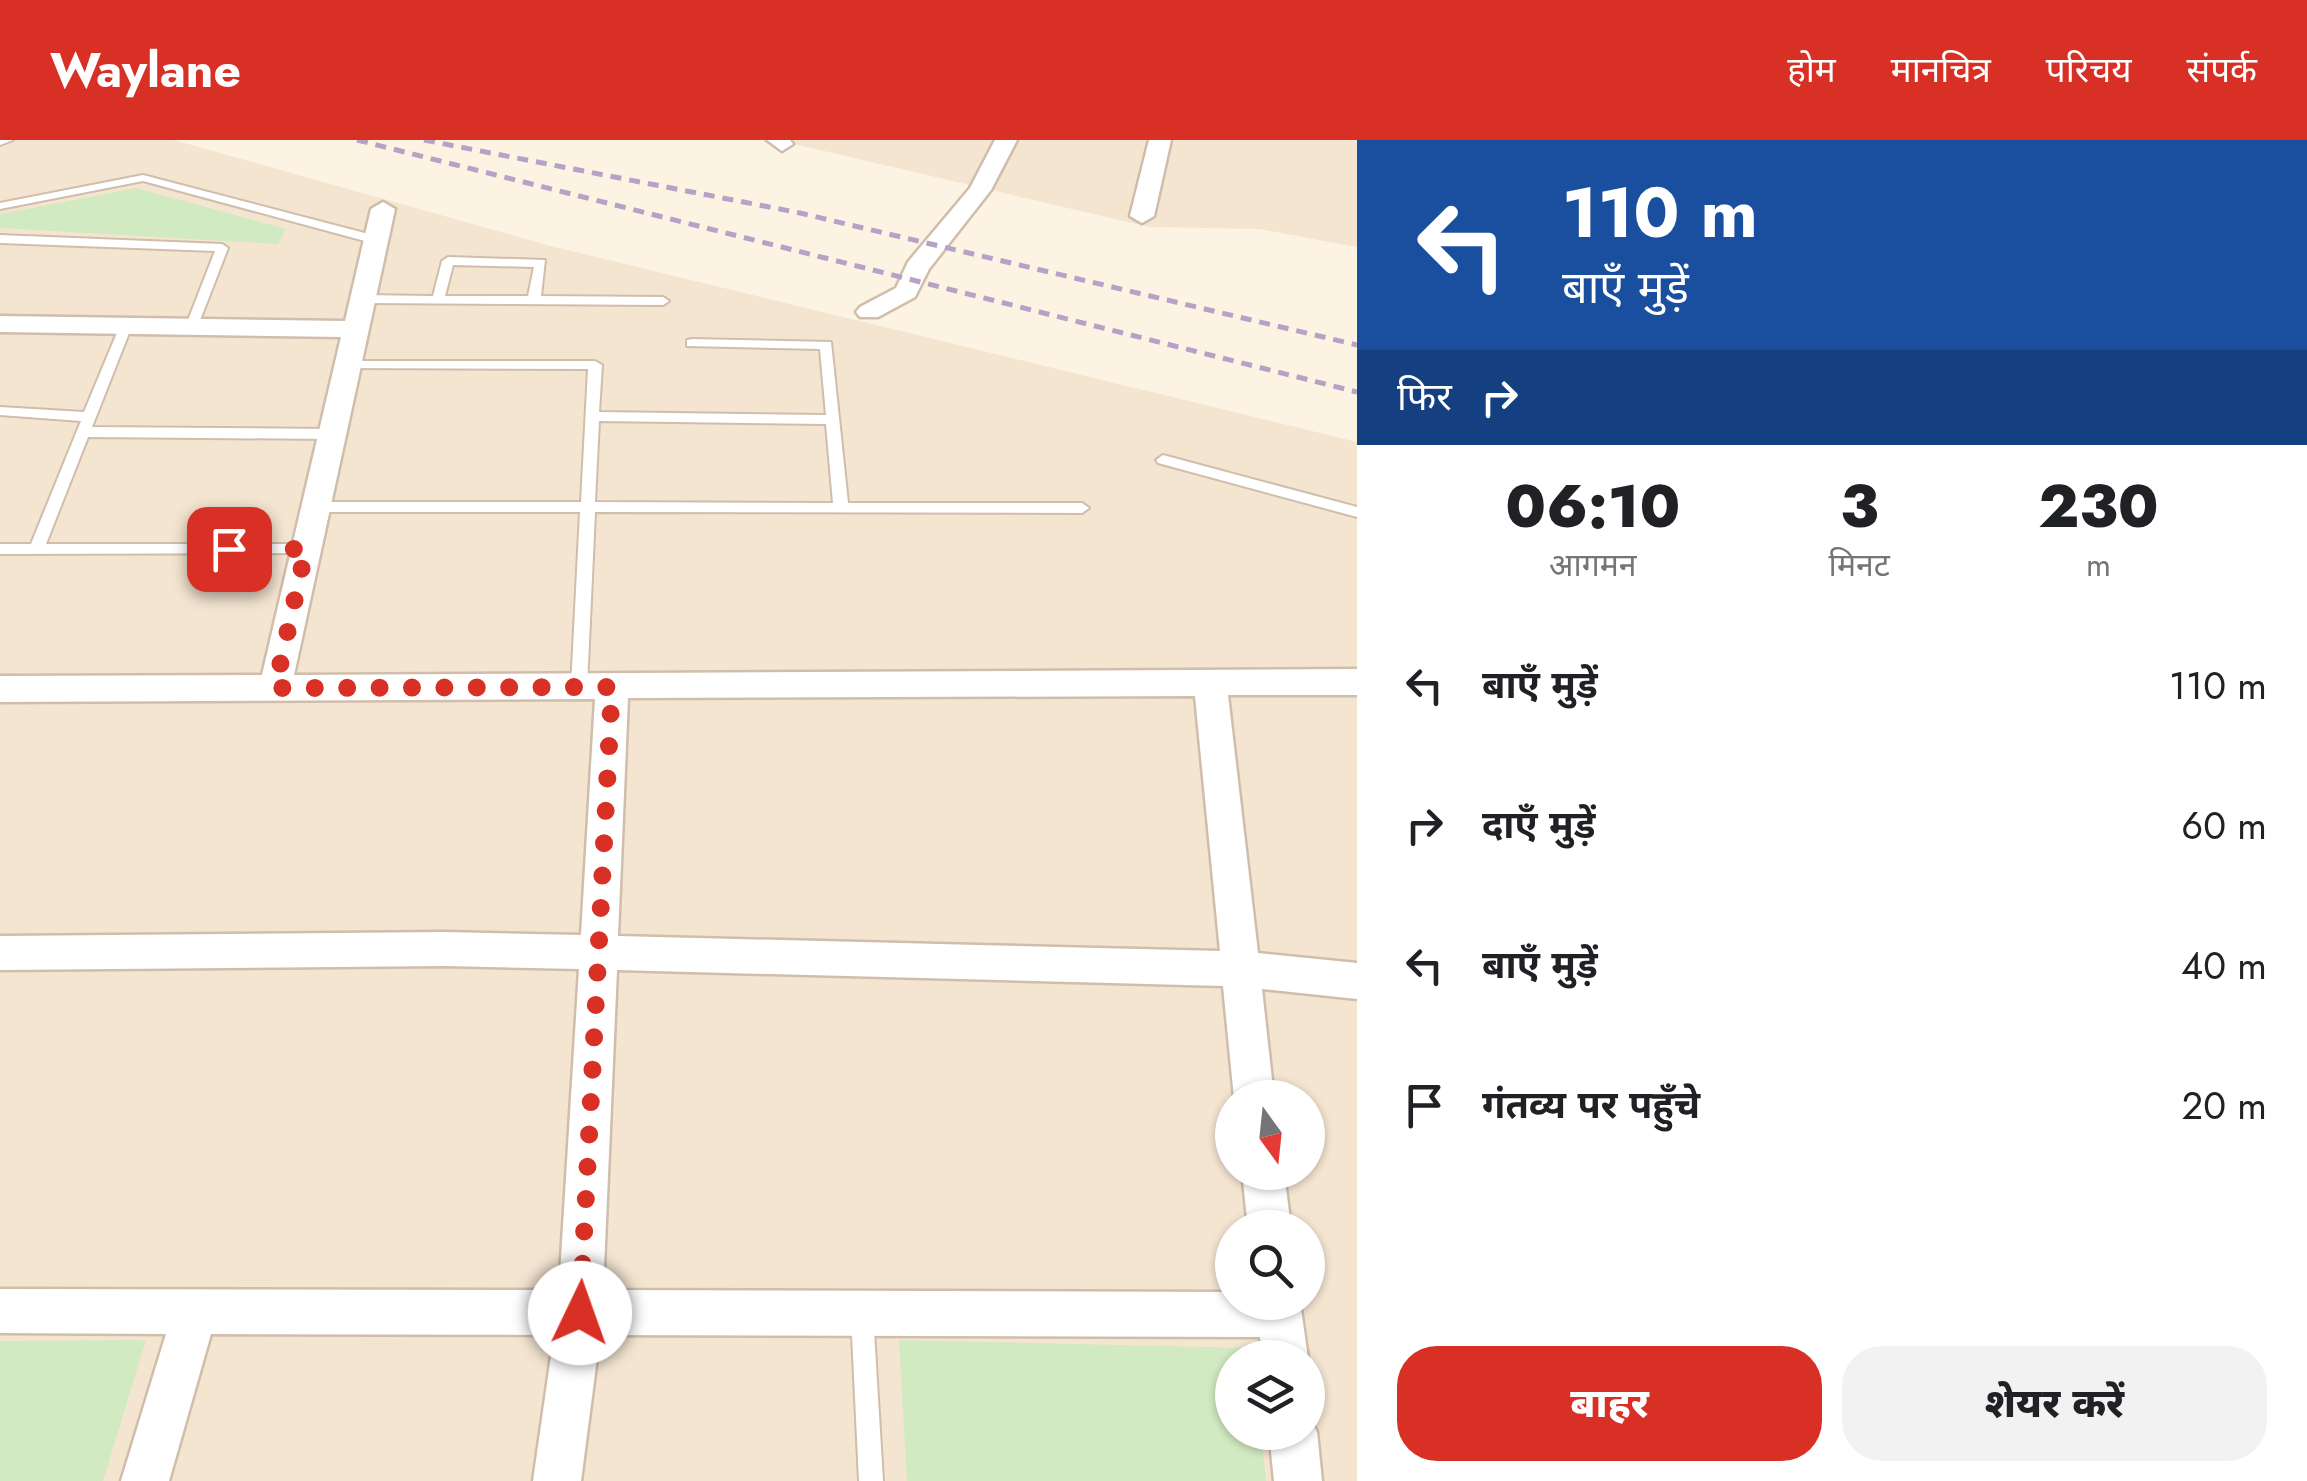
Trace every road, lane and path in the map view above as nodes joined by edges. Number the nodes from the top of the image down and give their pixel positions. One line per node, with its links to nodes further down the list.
1 (8, 140): 4 (lane)
2 (1006, 140): 14 (street)
3 (1160, 140): 7 (street)
4 (0, 142)
5 (0, 206): 9 (lane)
6 (383, 208): 9 (street)
7 (1142, 216)
8 (0, 239): 17 (lane)
9 (376, 240): 10 (street)
10 (362, 300): 11 (lane); 18 (street)
11 (438, 300): 12 (lane); 12 (lane)
12 (534, 300): 13 (lane)
13 (662, 302)
14 (870, 312)
15 (0, 324): 16 (street)
16 (125, 328): 17 (street); 23 (lane)
17 (191, 328): 18 (street)
18 (356, 328): 20 (street)
19 (692, 343): 24 (lane)
20 (348, 365): 22 (lane); 26 (street)
21 (0, 410): 23 (lane)
22 (592, 416): 24 (lane); 29 (lane)
23 (90, 417): 25 (lane)
24 (833, 420): 30 (lane)
25 (83, 432): 26 (lane); 33 (lane)
26 (332, 434): 28 (street)
27 (1163, 460): 32 (lane)
28 (316, 507): 29 (lane); 34 (street)
29 (587, 508): 30 (lane); 38 (lane)
30 (841, 508): 31 (lane)
31 (1082, 508)
32 (1357, 512)
33 (36, 549): 34 (lane); 35 (lane)
34 (306, 549): 39 (street)
35 (0, 550)
36 (1357, 682): 37 (street)
37 (1210, 684): 38 (street); 43 (street)
38 (596, 687): 39 (street); 42 (street)
39 (275, 688): 40 (street)
40 (0, 689)
41 (0, 953): 42 (street)
42 (599, 953): 43 (street); 48 (street)
43 (1240, 969): 44 (street); 45 (street)
44 (1357, 981)
45 (1252, 1080)
46 (0, 1311): 47 (street)
47 (195, 1311): 48 (street); 52 (street)
48 (580, 1313): 49 (street); 53 (street)
49 (862, 1314): 50 (street); 54 (lane)
50 (1281, 1325)
51 (1295, 1450): 55 (street)
52 (145, 1481)
53 (556, 1481)
54 (871, 1481)
55 (1298, 1481)

